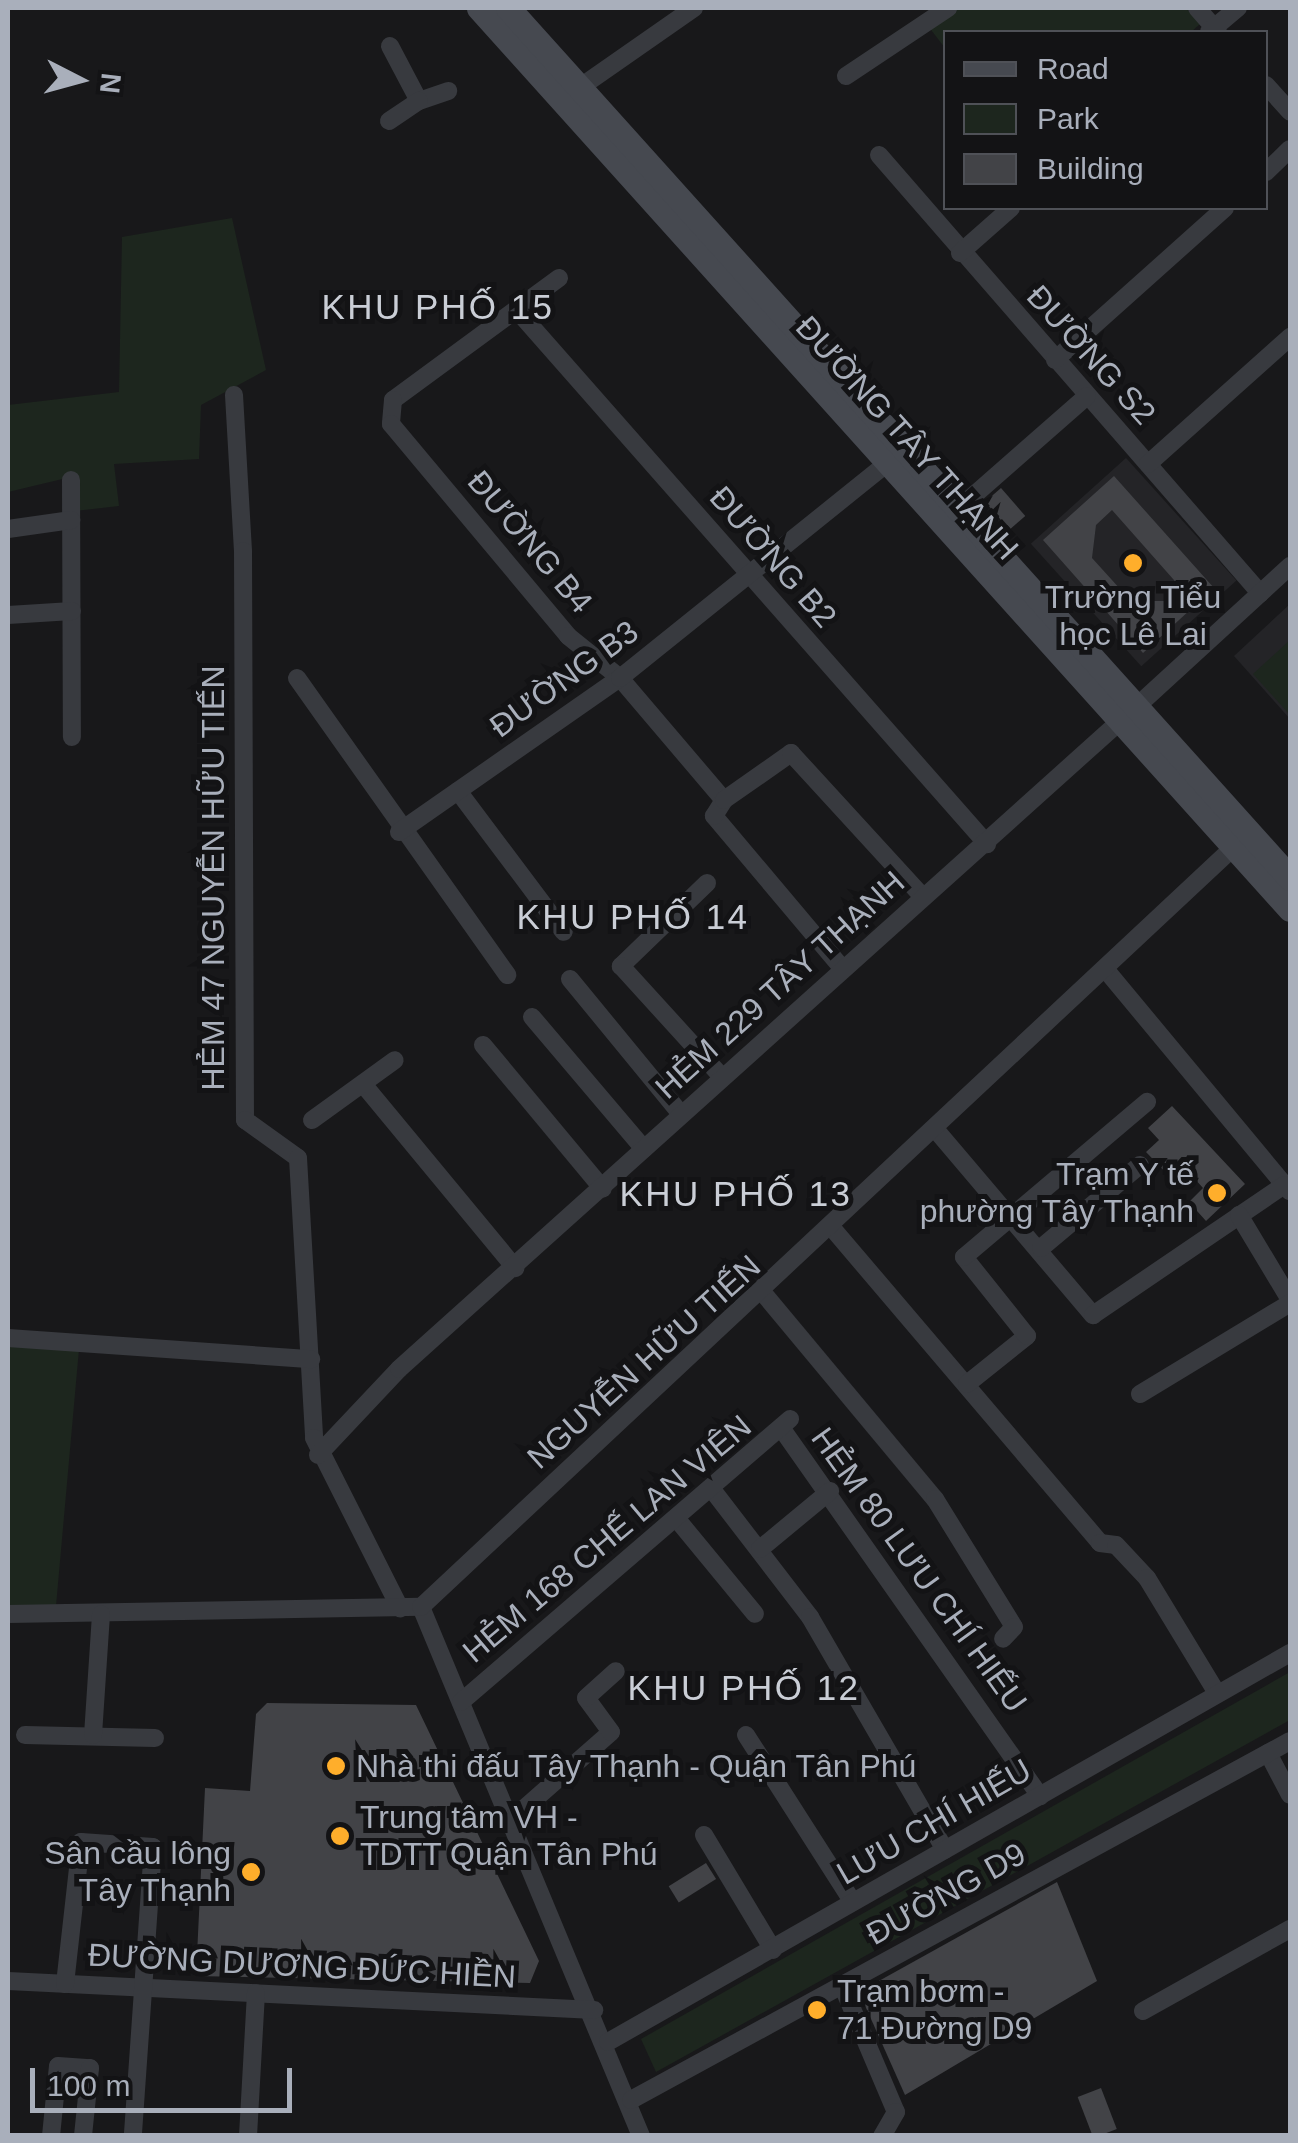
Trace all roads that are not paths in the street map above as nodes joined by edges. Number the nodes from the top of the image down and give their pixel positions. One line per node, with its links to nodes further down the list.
1 (479, 8): 13 (street, ĐƯỜNG TÂY THẠNH)
2 (508, 8): 13 (street, ĐƯỜNG TÂY THẠNH)
3 (694, 8): 13 (street)
4 (948, 8): 10 (street)
5 (1197, 8): 7 (street)
6 (1238, 8): 8 (street)
7 (1213, 30)
8 (1215, 30)
9 (390, 46): 14 (street)
10 (846, 76)
11 (1268, 86): 15 (street)
12 (448, 91): 14 (street)
13 (570, 94): 29 (street, ĐƯỜNG TÂY THẠNH)
14 (419, 101): 16 (street)
15 (1290, 112)
16 (390, 121)
17 (1290, 149): 19 (street)
18 (880, 156): 22 (street, ĐƯỜNG S2)
19 (1268, 170)
20 (1009, 210): 22 (street)
21 (1224, 210): 26 (street)
22 (960, 253): 26 (street, ĐƯỜNG S2)
23 (560, 278): 24 (street)
24 (516, 309): 36 (street, ĐƯỜNG B2); 41 (street, ĐƯỜNG B4)
25 (1290, 338): 30 (street)
26 (1054, 360): 28 (street, ĐƯỜNG S2)
27 (234, 395): 79 (street, HẺM 47 NGUYỄN HỮU TIẾN)
28 (1086, 396): 30 (street, ĐƯỜNG S2); 32 (street)
29 (895, 457): 32 (street, ĐƯỜNG TÂY THẠNH); 36 (street, ĐƯỜNG B3); 42 (street, ĐƯỜNG TÂY THẠNH)
30 (1148, 464): 37 (street, ĐƯỜNG S2)
31 (71, 480): 33 (street)
32 (956, 510): 42 (street, ĐƯỜNG TÂY THẠNH)
33 (71, 520): 34 (street); 38 (street)
34 (8, 529)
35 (1290, 566): 37 (street, HẺM 229 TÂY THẠNH)
36 (752, 578): 41 (street, ĐƯỜNG B3); 48 (street, ĐƯỜNG B2)
37 (1260, 593): 42 (street, HẺM 229 TÂY THẠNH)
38 (72, 611): 39 (street); 43 (street)
39 (8, 615)
40 (297, 678): 46 (street)
41 (620, 678): 44 (street, ĐƯỜNG B3); 45 (street, ĐƯỜNG B4)
42 (1126, 716): 47 (street, ĐƯỜNG TÂY THẠNH); 48 (street, HẺM 229 TÂY THẠNH)
43 (72, 737)
44 (458, 791): 46 (street, ĐƯỜNG B3); 53 (street)
45 (724, 800): 51 (street); 54 (street)
46 (399, 832): 56 (street)
47 (1241, 840): 49 (street, ĐƯỜNG TÂY THẠNH); 52 (street, ĐƯỜNG TÂY THẠNH); 55 (street, NGUYỄN HỮU TIẾN)
48 (986, 844): 51 (street, HẺM 229 TÂY THẠNH)
49 (1290, 878)
50 (707, 884): 61 (street)
51 (923, 896): 54 (street, HẺM 229 TÂY THẠNH)
52 (1290, 909)
53 (564, 932)
54 (842, 968): 61 (street, HẺM 229 TÂY THẠNH)
55 (1106, 970): 66 (street, NGUYỄN HỮU TIẾN); 69 (street)
56 (507, 975)
57 (570, 979): 64 (street)
58 (532, 1017): 67 (street)
59 (482, 1045): 70 (street)
60 (395, 1060): 62 (street)
61 (721, 1076): 64 (street, HẺM 229 TÂY THẠNH)
62 (362, 1084): 65 (street); 75 (street)
63 (1147, 1102): 71 (street)
64 (681, 1114): 67 (street, HẺM 229 TÂY THẠNH)
65 (312, 1120)
66 (936, 1130): 71 (street); 73 (street, NGUYỄN HỮU TIẾN)
67 (644, 1149): 70 (street, HẺM 229 TÂY THẠNH)
68 (1140, 1165): 74 (street)
69 (1287, 1188): 72 (street)
70 (603, 1189): 75 (street, HẺM 229 TÂY THẠNH)
71 (1015, 1215): 74 (street); 80 (street)
72 (1239, 1215): 74 (street); 77 (street)
73 (833, 1229): 76 (street, NGUYỄN HỮU TIẾN); 80 (street)
74 (1040, 1248)
75 (514, 1268): 83 (street, HẺM 229 TÂY THẠNH)
76 (764, 1294): 89 (street, NGUYỄN HỮU TIẾN); 93 (street)
77 (1290, 1301): 81 (street)
78 (8, 1338): 79 (street)
79 (310, 1359): 83 (street, HẺM 47 NGUYỄN HỮU TIẾN)
80 (967, 1384): 96 (street)
81 (1140, 1394)
82 (786, 1424): 84 (street, HẺM 168 CHẾ LAN VIÊN); 85 (street, HẺM 80 LƯU CHÍ HIẾU)
83 (318, 1455): 88 (street, HẺM 47 NGUYỄN HỮU TIẾN)
84 (711, 1488): 86 (street, HẺM 168 CHẾ LAN VIÊN); 87 (street)
85 (830, 1492): 87 (street); 105 (street, HẺM 80 LƯU CHÍ HIẾU)
86 (676, 1518): 92 (street); 97 (street, HẺM 168 CHẾ LAN VIÊN)
87 (760, 1549): 108 (street)
88 (400, 1608): 89 (street); 91 (street)
89 (420, 1608): 97 (street)
90 (8, 1614): 91 (street)
91 (101, 1614): 99 (street)
92 (755, 1614)
93 (1004, 1639)
94 (1290, 1653): 96 (street, LƯU CHÍ HIẾU)
95 (616, 1671): 106 (street)
96 (1217, 1693): 105 (street, LƯU CHÍ HIẾU)
97 (461, 1702): 106 (street)
98 (26, 1735): 99 (street)
99 (93, 1735): 101 (street)
100 (746, 1735): 109 (street)
101 (155, 1738)
102 (1290, 1741): 103 (street, ĐƯỜNG D9)
103 (1268, 1754): 104 (street); 114 (street, ĐƯỜNG D9)
104 (1290, 1795)
105 (1040, 1796): 108 (street, LƯU CHÍ HIẾU)
106 (511, 1820): 117 (street)
107 (704, 1835): 111 (street)
108 (945, 1850): 109 (street, LƯU CHÍ HIẾU)
109 (854, 1902): 111 (street, LƯU CHÍ HIẾU)
110 (1290, 1929): 118 (street)
111 (773, 1950): 119 (street, LƯU CHÍ HIẾU)
112 (8, 1981): 113 (street, ĐƯỜNG DƯƠNG ĐỨC HIỀN)
113 (66, 1984): 115 (street, ĐƯỜNG DƯƠNG ĐỨC HIỀN); 115 (street)
114 (842, 1985): 120 (street, ĐƯỜNG D9); 126 (street)
115 (146, 1988): 116 (street, ĐƯỜNG DƯƠNG ĐỨC HIỀN); 123 (street)
116 (256, 1993): 117 (street, ĐƯỜNG DƯƠNG ĐỨC HIỀN); 124 (street)
117 (594, 2010): 119 (street)
118 (1143, 2010)
119 (608, 2042): 120 (street)
120 (631, 2100): 125 (street)
121 (51, 2136): 122 (street)
122 (83, 2136)
123 (132, 2136)
124 (248, 2136)
125 (641, 2136)
126 (882, 2136)

